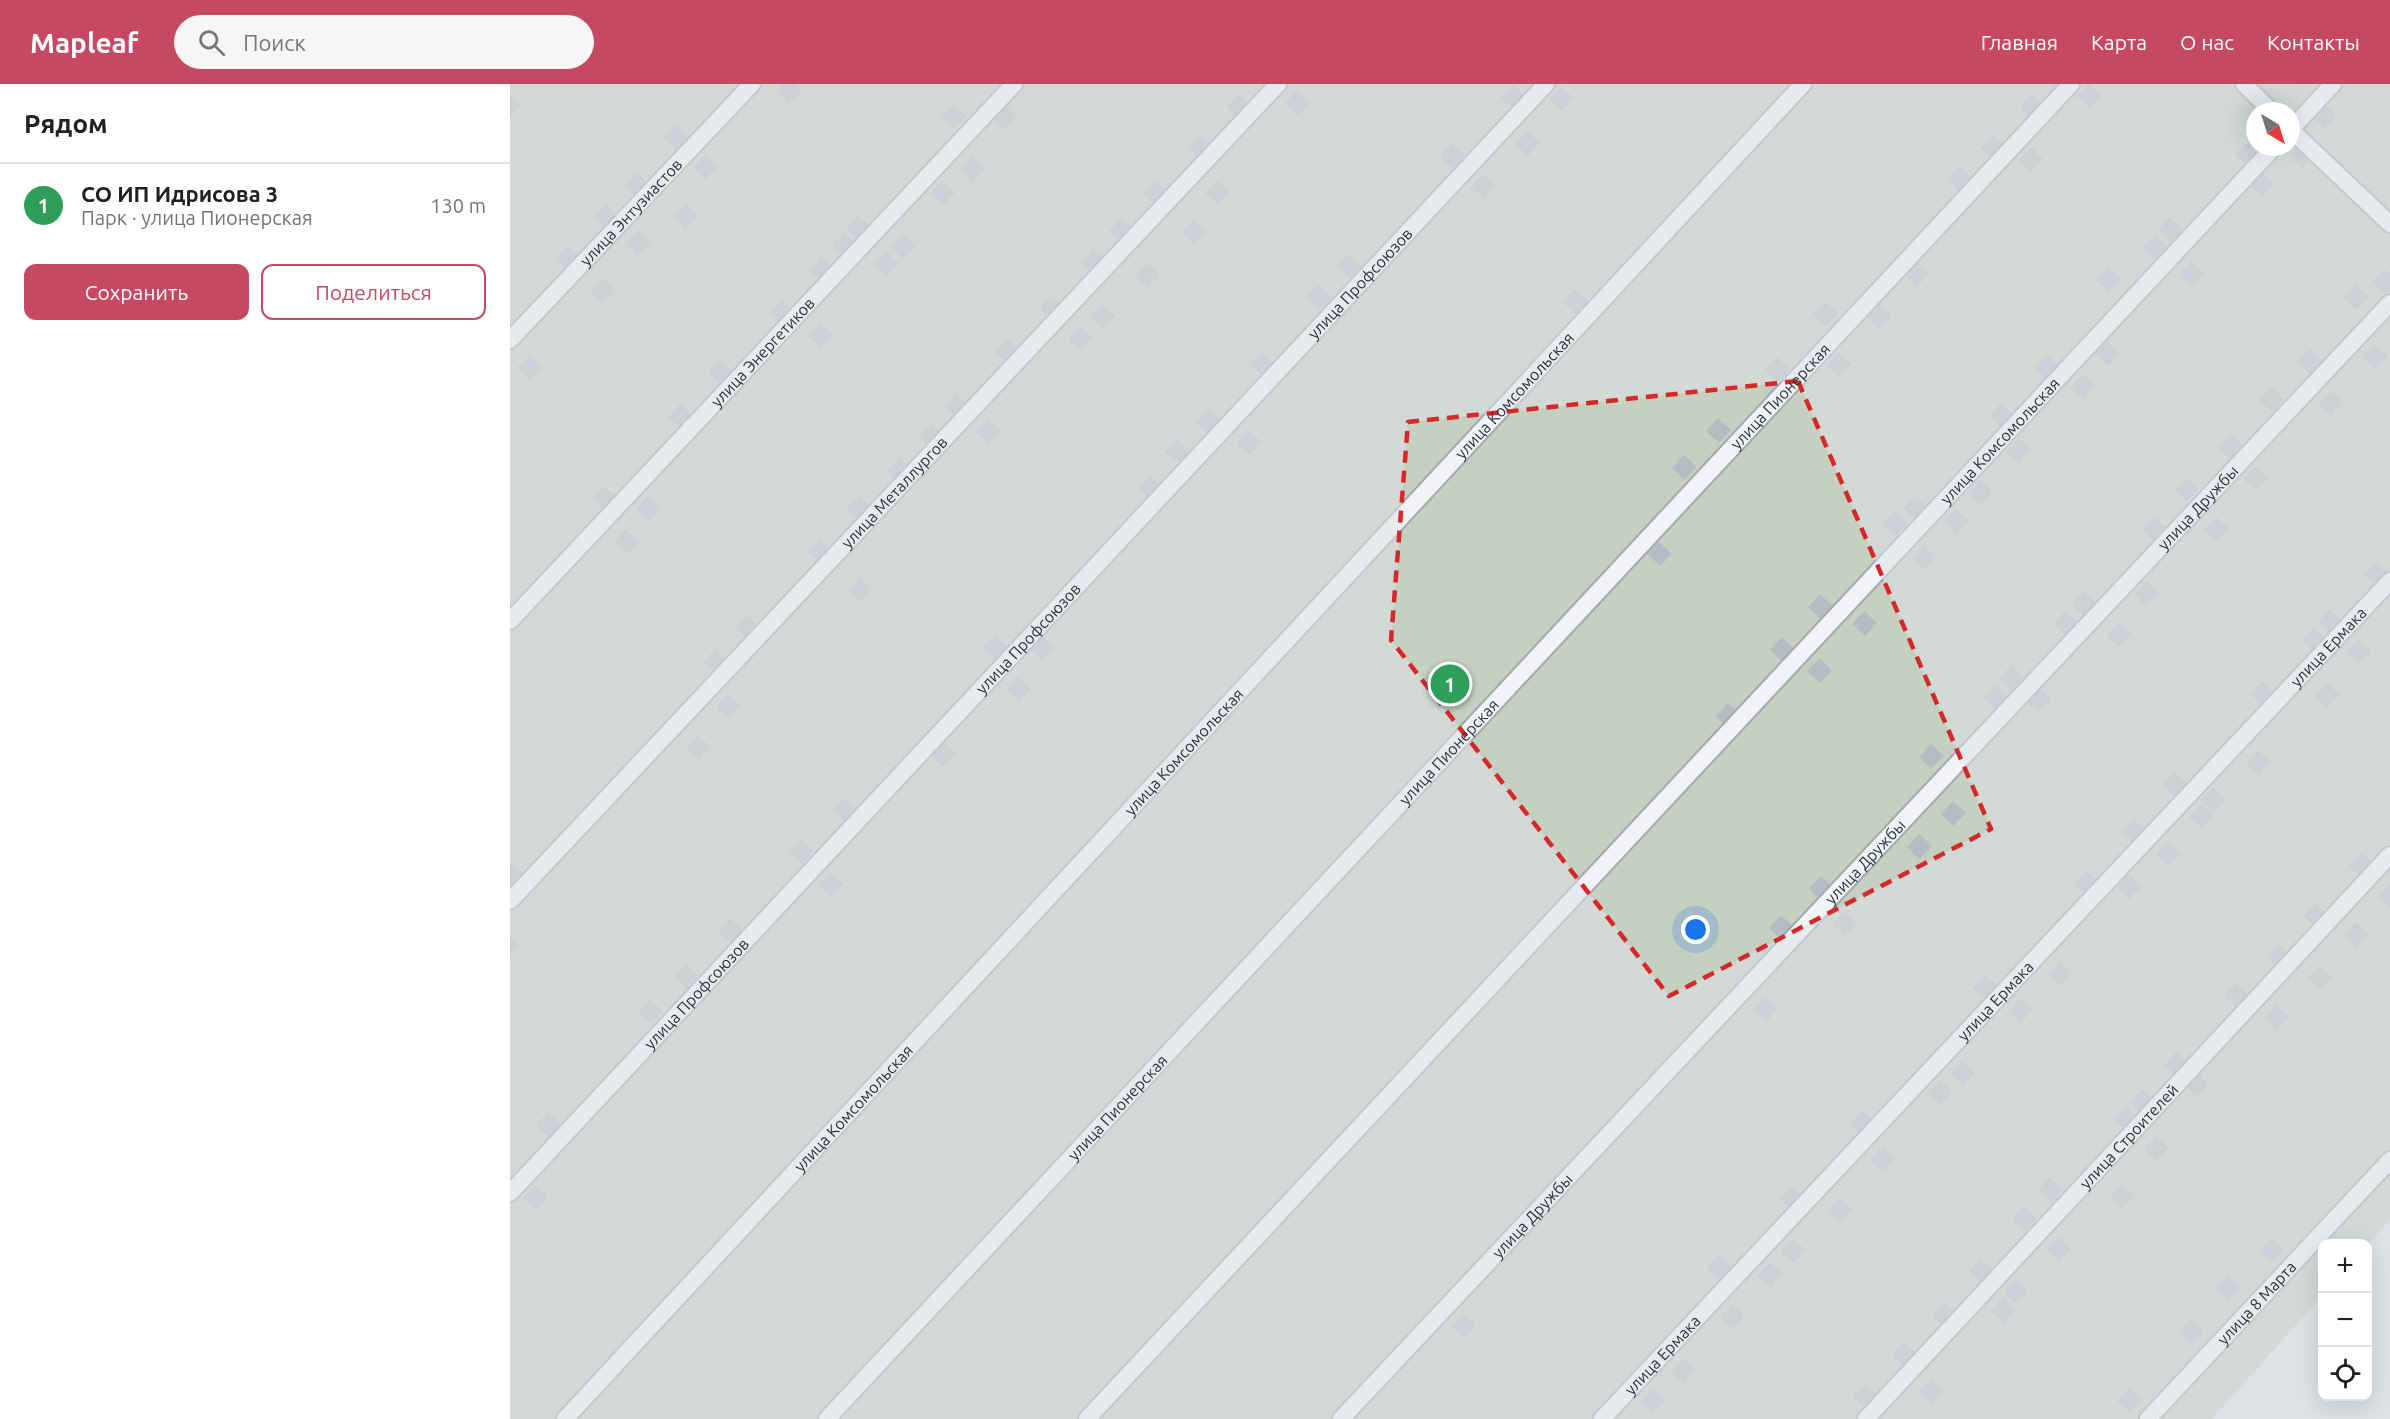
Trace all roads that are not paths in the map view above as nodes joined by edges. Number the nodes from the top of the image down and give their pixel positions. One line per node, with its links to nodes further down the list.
1 (752, 84): 15 (street, улица Энтузиастов)
2 (1014, 84): 17 (street, улица Энергетиков)
3 (1278, 84): 19 (street, улица Металлургов)
4 (1546, 84): 21 (street, улица Профсоюзов)
5 (1803, 84): 22 (street, улица Комсомольская)
6 (2071, 84): 23 (street, улица Пионерская)
7 (2244, 84): 9 (street)
8 (2333, 84): 10 (street)
9 (2262, 102)
10 (2300, 120)
11 (2300, 139): 13 (street)
12 (2266, 156): 24 (street, улица Комсомольская)
13 (2390, 224)
14 (2390, 303): 25 (street, улица Дружбы)
15 (510, 340)
16 (2390, 581): 26 (street, улица Ермака)
17 (510, 621)
18 (2390, 855): 27 (street, улица Строителей)
19 (510, 901)
20 (2390, 1160): 28 (street, улица 8 Марта)
21 (510, 1193)
22 (565, 1419)
23 (827, 1419)
24 (1086, 1419)
25 (1341, 1419)
26 (1602, 1419)
27 (1866, 1419)
28 (2148, 1419)

